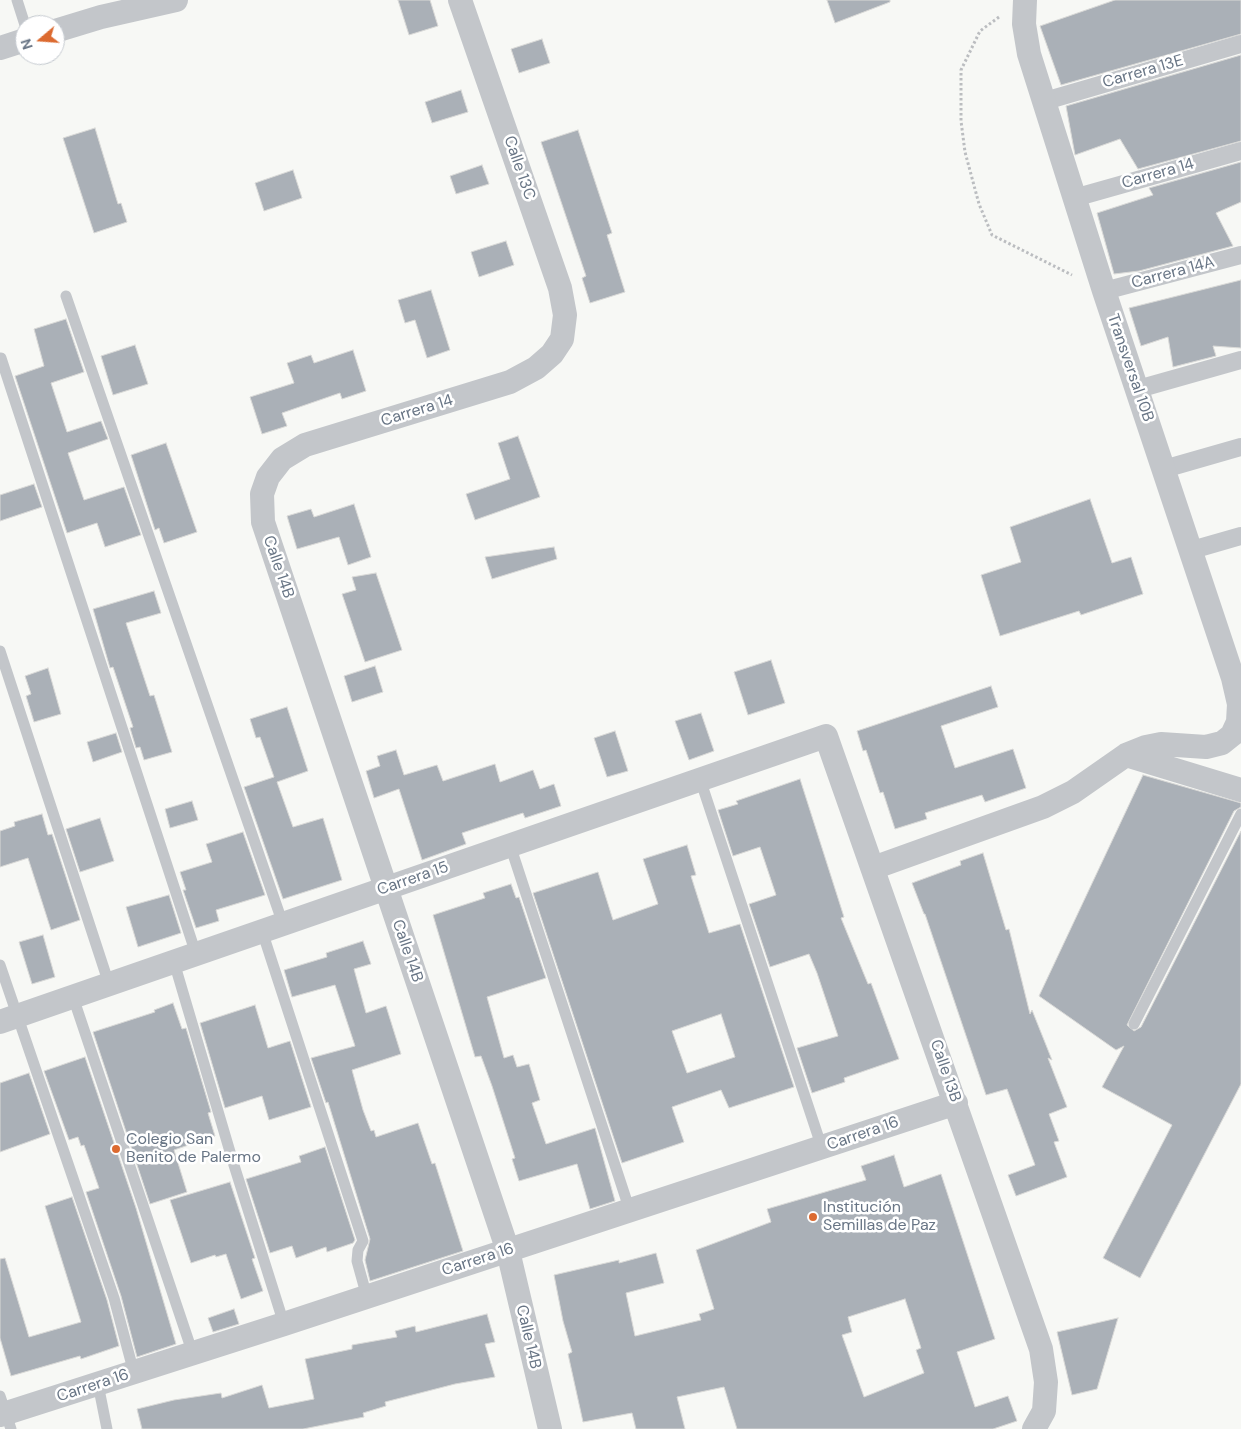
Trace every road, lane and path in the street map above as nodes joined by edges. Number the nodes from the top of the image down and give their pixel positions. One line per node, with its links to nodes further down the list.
1 (17, 0): 5 (lane)
2 (176, 0): 7 (street)
3 (460, 0): 17 (street, Calle 13C)
4 (1025, 0): 11 (street, Transversal 10B)
5 (22, 15)
6 (1001, 15): 15 (path)
7 (65, 28)
8 (15, 43): 10 (street)
9 (1241, 44): 11 (street, Carrera 13E)
10 (0, 48)
11 (1045, 101): 13 (street, Transversal 10B)
12 (1241, 151): 13 (street, Carrera 14)
13 (1074, 198): 15 (street, Transversal 10B)
14 (1241, 255): 15 (street, Carrera 14A)
15 (1104, 291): 20 (street, Transversal 10B)
16 (66, 296): 36 (lane)
17 (562, 339): 23 (street, Carrera 14)
18 (1, 358): 37 (lane)
19 (1241, 360): 20 (street)
20 (1138, 389): 22 (street, Transversal 10B)
21 (1241, 447): 22 (street)
22 (1164, 469): 25 (street, Transversal 10B)
23 (268, 477): 35 (street, Calle 14B)
24 (1241, 536): 25 (street)
25 (1192, 550): 28 (street, Transversal 10B)
26 (0, 651): 40 (lane)
27 (826, 736): 30 (street, Carrera 15); 34 (street, Calle 13B)
28 (1237, 738): 29 (street)
29 (1126, 755): 31 (street); 34 (street)
30 (700, 779): 33 (street, Carrera 15); 45 (lane)
31 (1241, 790)
32 (1241, 814): 43 (lane)
33 (510, 845): 35 (street, Carrera 15); 46 (lane)
34 (873, 868): 44 (street, Calle 13B)
35 (386, 888): 36 (street, Carrera 15); 47 (street, Calle 14B)
36 (273, 928): 37 (street, Carrera 15); 48 (lane)
37 (196, 954): 38 (street, Carrera 15)
38 (174, 962): 40 (street, Carrera 15); 49 (lane)
39 (0, 965): 42 (lane)
40 (109, 984): 41 (street, Carrera 15)
41 (73, 997): 42 (street, Carrera 15); 50 (lane)
42 (9, 1019): 51 (lane)
43 (1134, 1024)
44 (956, 1103): 45 (street, Carrera 16); 54 (street, Calle 13B)
45 (822, 1148): 46 (street, Carrera 16)
46 (630, 1211): 47 (street, Carrera 16)
47 (508, 1251): 48 (street, Carrera 16); 56 (street, Calle 14B)
48 (367, 1297): 49 (street, Carrera 16)
49 (284, 1324): 50 (street, Carrera 16)
50 (193, 1354): 51 (street, Carrera 16)
51 (134, 1373): 52 (street, Carrera 16)
52 (98, 1384): 53 (street, Carrera 16); 55 (lane)
53 (4, 1413)
54 (1039, 1420)
55 (107, 1429)
56 (550, 1429)

